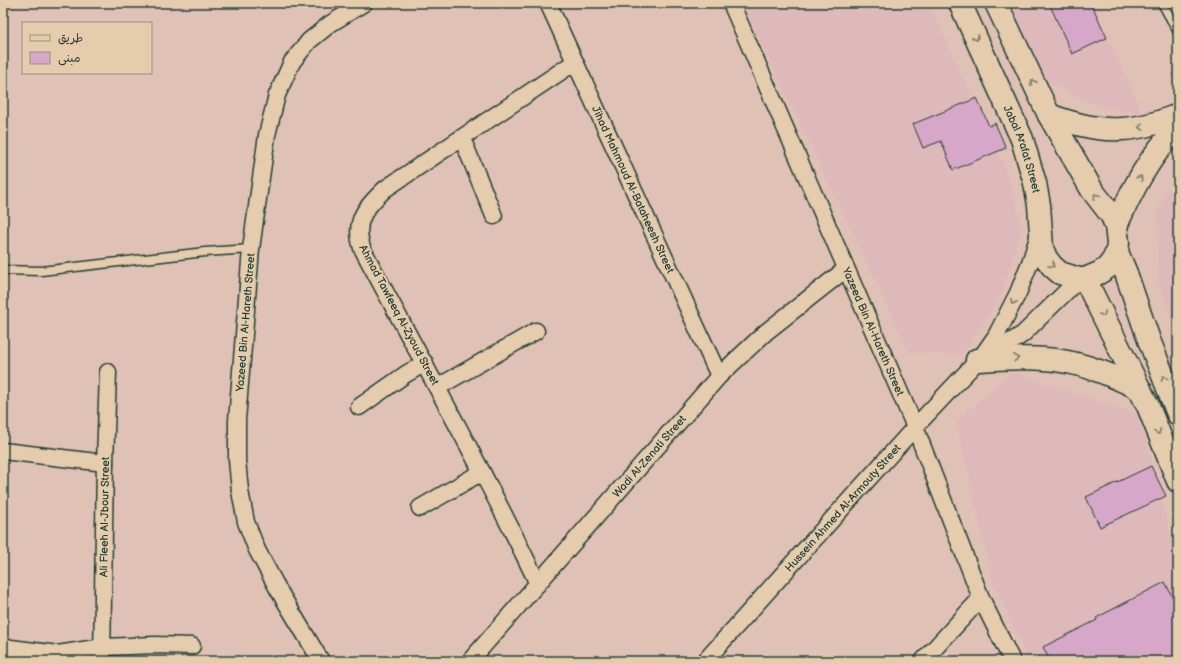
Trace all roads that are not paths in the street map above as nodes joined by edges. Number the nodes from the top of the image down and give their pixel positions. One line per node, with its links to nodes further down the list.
1 (364, 3): 16 (street, Yazeed Bin Al-Hareth Street)
2 (548, 3): 8 (street, Jihad Mahmoud Al-Bataheesh Street)
3 (732, 3): 18 (street, Yazeed Bin Al-Hareth Street)
4 (960, 3): 14 (main road, Jabal Arafat Street, one-way to 14)
5 (996, 3): 9 (main road, one-way to 5)
6 (1162, 3): 7 (lane)
7 (1178, 32)
8 (575, 62): 12 (street, Ahmad Tawfeeq Al-Zyoud Street); 25 (street, Jihad Mahmoud Al-Bataheesh Street)
9 (1049, 115): 10 (main road, one-way to 9); 15 (main road, one-way to 9)
10 (1178, 115)
11 (1178, 127): 15 (main road, one-way to 11)
12 (462, 138): 13 (street); 23 (street, Ahmad Tawfeeq Al-Zyoud Street)
13 (494, 216)
14 (1042, 226): 20 (main road, Jabal Arafat Street, one-way to 20); 22 (street, Hussein Ahmed Al-Armouty Street, one-way to 22)
15 (1116, 226): 17 (main road)
16 (251, 249): 19 (lane); 41 (street, Yazeed Bin Al-Hareth Street)
17 (1117, 252): 20 (main road); 29 (main road, one-way to 17)
18 (846, 269): 25 (street, Wadi Al-Zenati Street); 30 (street, Yazeed Bin Al-Hareth Street)
19 (3, 270)
20 (1082, 279): 22 (street, Hussein Ahmed Al-Armouty Street); 27 (main road, one-way to 27)
21 (536, 331): 26 (street)
22 (980, 358): 27 (main road, one-way to 27); 30 (street, Hussein Ahmed Al-Armouty Street)
23 (425, 363): 26 (street, Ahmad Tawfeeq Al-Zyoud Street); 28 (street)
24 (108, 372): 32 (street, Ali Fleeh Al-Jbour Street)
25 (719, 376): 36 (street, Wadi Al-Zenati Street)
26 (438, 387): 33 (street, Ahmad Tawfeeq Al-Zyoud Street)
27 (1140, 389): 34 (main road, one-way to 34)
28 (359, 407)
29 (1178, 414)
30 (915, 427): 37 (street, Yazeed Bin Al-Hareth Street); 43 (street, Hussein Ahmed Al-Armouty Street)
31 (3, 451): 32 (street)
32 (105, 463): 40 (street, Ali Fleeh Al-Jbour Street)
33 (482, 472): 35 (street); 36 (street, Ahmad Tawfeeq Al-Zyoud Street)
34 (1178, 481)
35 (420, 508)
36 (538, 584): 42 (street, Wadi Al-Zenati Street)
37 (981, 598): 44 (street); 45 (street, Yazeed Bin Al-Hareth Street)
38 (192, 646): 40 (street)
39 (3, 647): 40 (street)
40 (102, 654)
41 (322, 661)
42 (470, 661)
43 (705, 661)
44 (923, 661)
45 (1012, 661)

